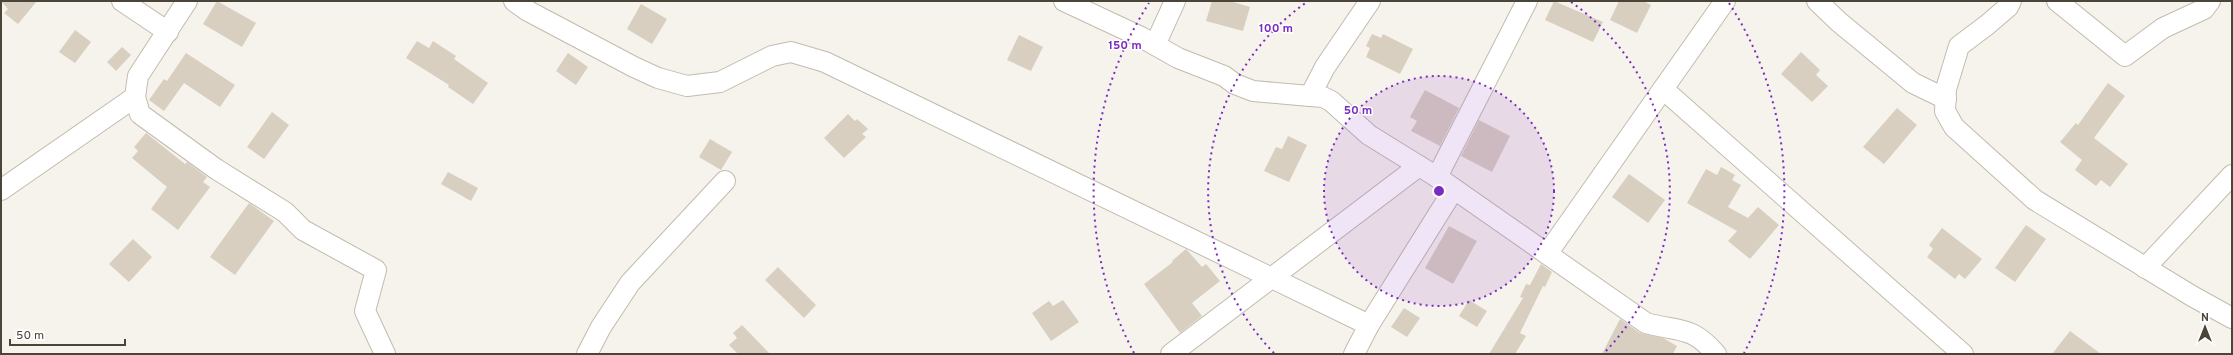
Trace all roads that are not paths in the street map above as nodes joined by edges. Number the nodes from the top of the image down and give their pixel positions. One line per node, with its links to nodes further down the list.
1 (122, 1): 13 (street)
2 (187, 1): 13 (street)
3 (514, 1): 27 (street)
4 (1064, 1): 14 (street)
5 (1175, 1): 14 (street)
6 (1370, 1): 16 (street)
7 (1526, 1): 21 (street)
8 (1725, 1): 15 (street)
9 (1817, 1): 18 (street)
10 (2011, 1): 18 (street)
11 (2057, 1): 12 (street)
12 (2210, 1)
13 (168, 32): 17 (street)
14 (1155, 44): 16 (street)
15 (1663, 89): 25 (street); 35 (street)
16 (1310, 96): 19 (street)
17 (135, 97): 24 (street); 30 (street)
18 (1946, 99): 26 (street)
19 (1419, 166): 21 (street); 27 (street)
20 (2232, 175): 26 (street)
21 (1437, 177): 23 (street)
22 (725, 181): 31 (street)
23 (1454, 189): 25 (street); 29 (street)
24 (1, 190)
25 (1547, 254): 34 (street)
26 (2145, 268): 28 (street)
27 (1270, 279): 29 (street); 32 (street)
28 (2232, 318)
29 (1368, 326): 33 (street)
30 (385, 354)
31 (587, 354)
32 (1171, 354)
33 (1354, 354)
34 (1716, 354)
35 (1963, 354)

